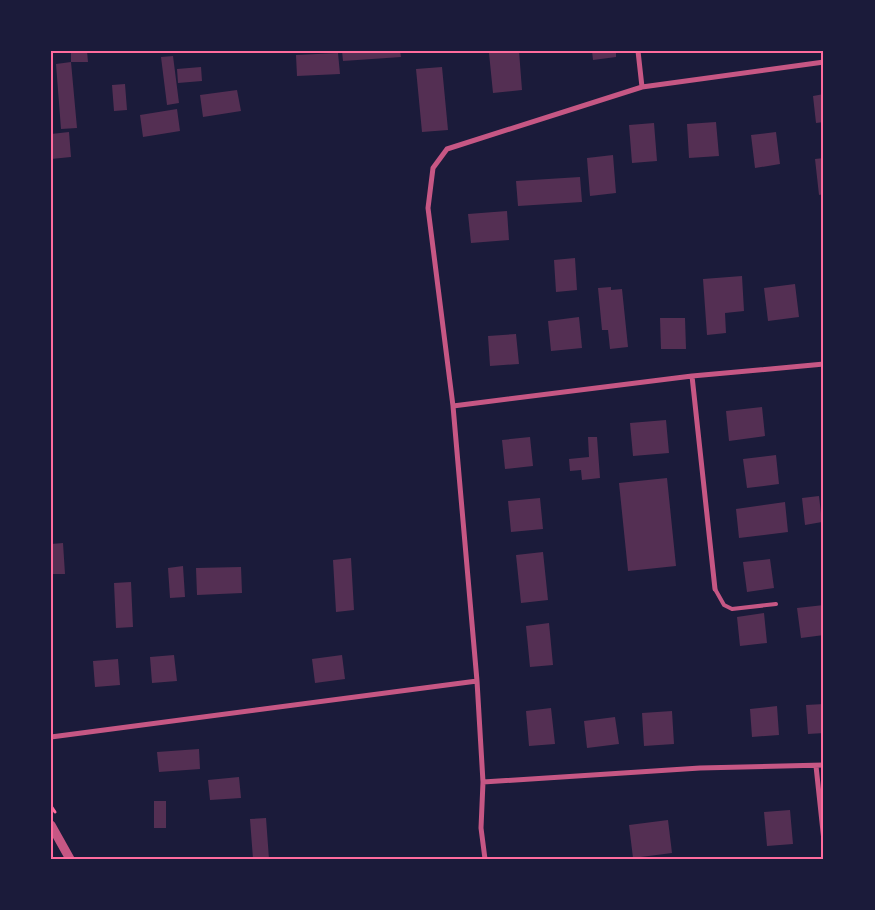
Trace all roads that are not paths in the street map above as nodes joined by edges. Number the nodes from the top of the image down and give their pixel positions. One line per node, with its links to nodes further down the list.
1 (638, 51): 3 (street)
2 (824, 62): 3 (street)
3 (642, 88): 6 (street)
4 (824, 364): 5 (street)
5 (692, 376): 6 (street); 7 (street)
6 (453, 406): 9 (street)
7 (715, 589): 8 (lane)
8 (776, 604)
9 (477, 682): 10 (street); 13 (street)
10 (51, 737)
11 (824, 765): 12 (street)
12 (816, 766): 13 (street); 15 (street)
13 (483, 782): 17 (street)
14 (51, 825): 16 (street)
15 (824, 841)
16 (70, 859)
17 (485, 859)

